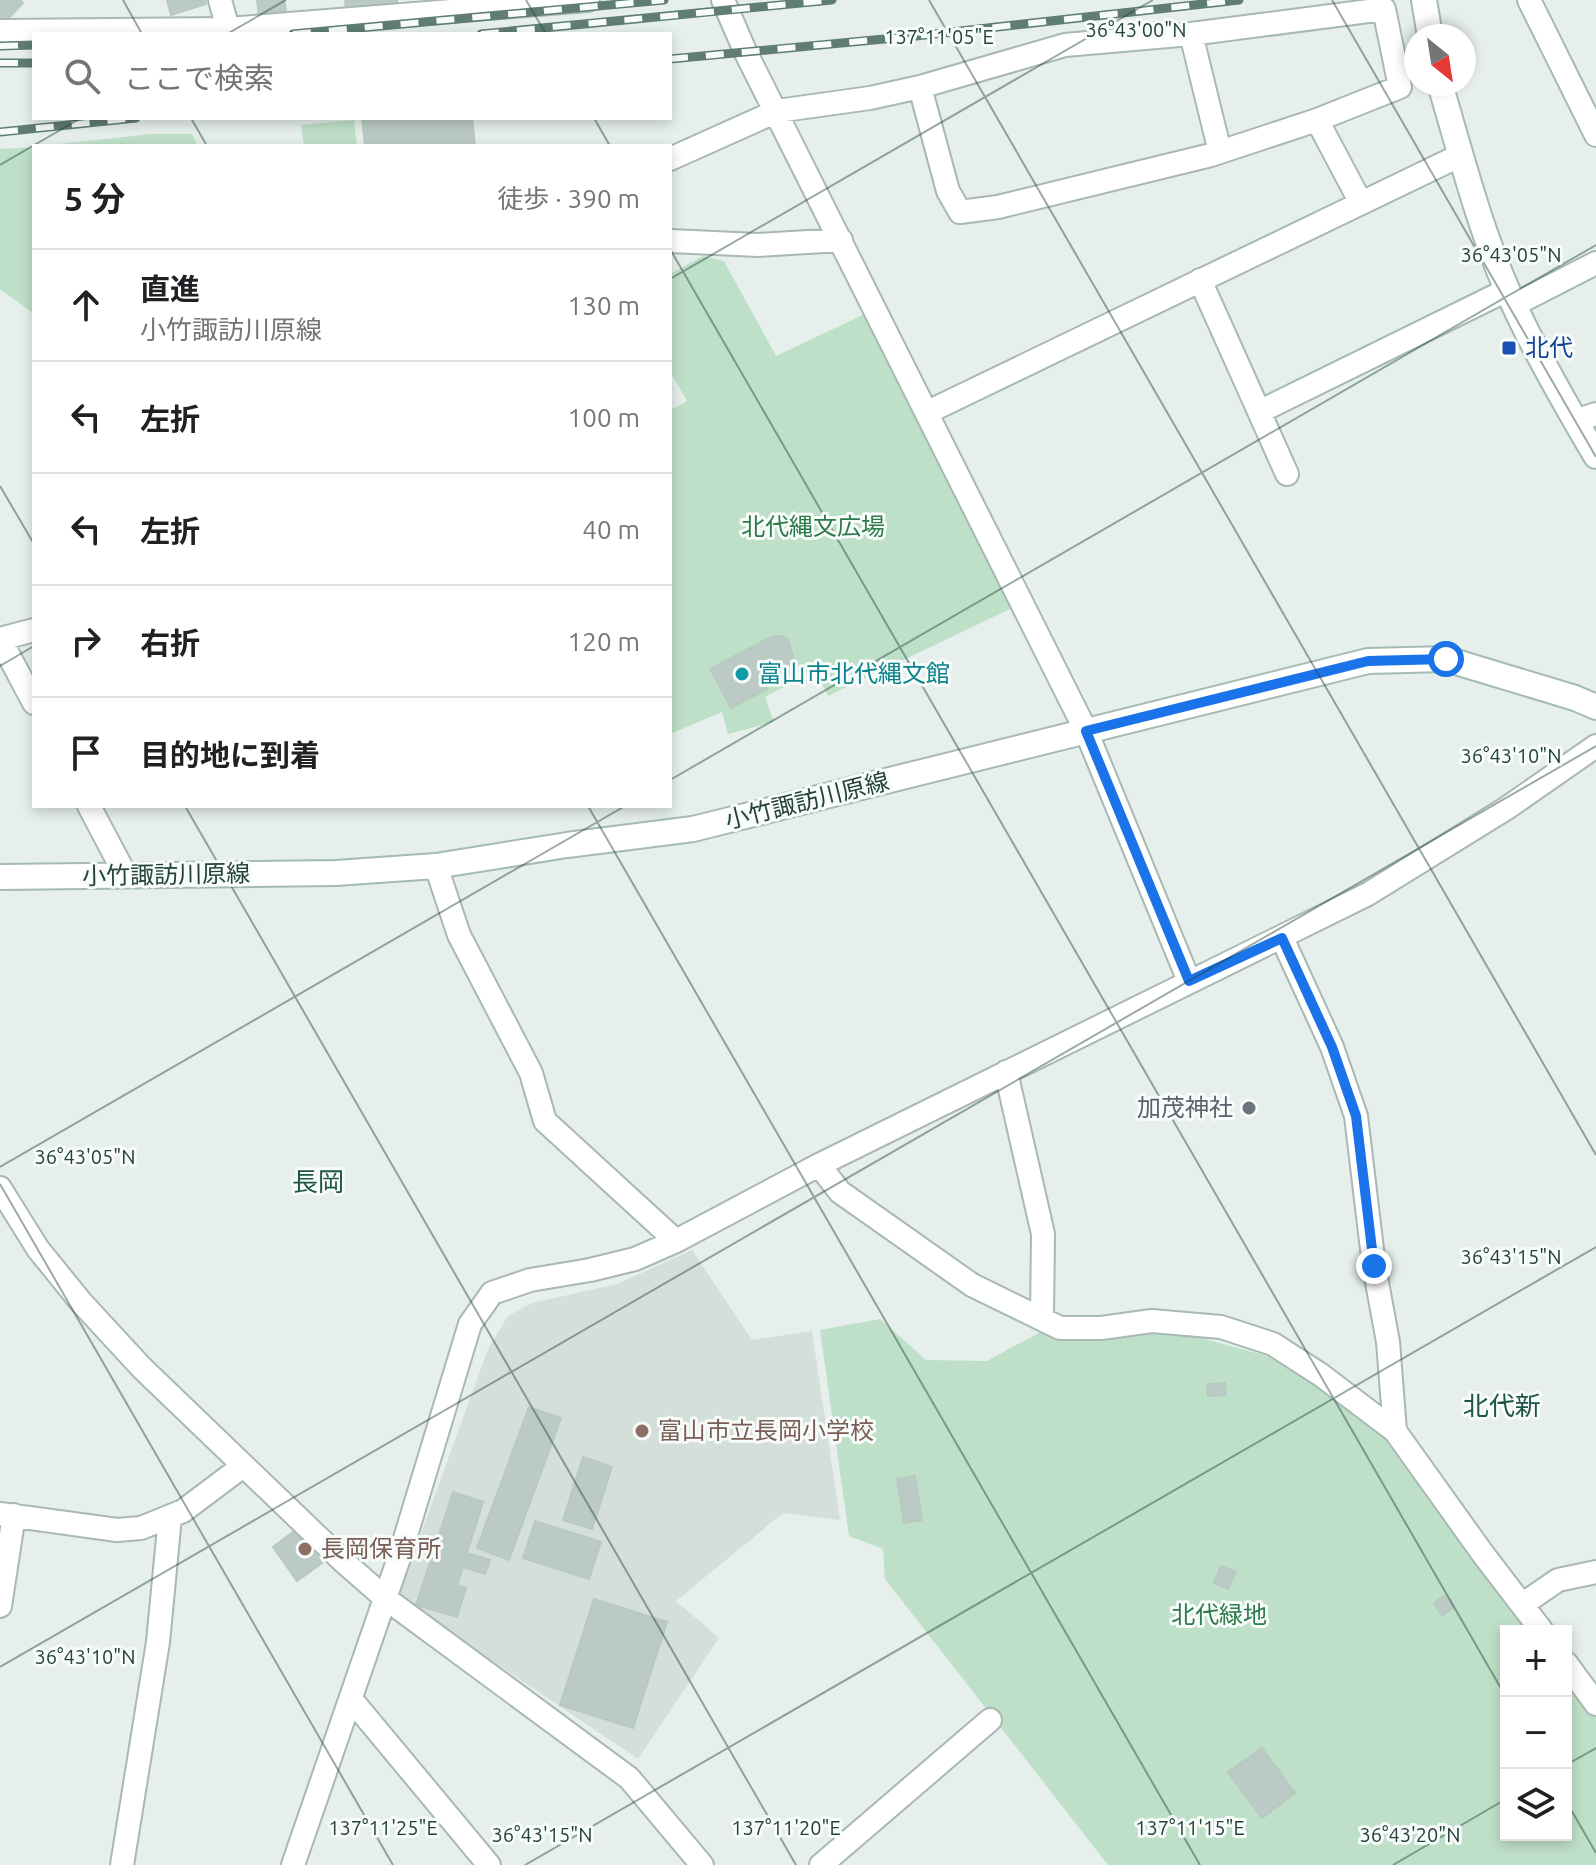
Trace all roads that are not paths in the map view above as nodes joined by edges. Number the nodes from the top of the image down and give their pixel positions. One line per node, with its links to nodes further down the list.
1 (220, 0): 7 (street)
2 (588, 0): 7 (street)
3 (723, 0): 12 (street)
4 (1529, 0): 14 (street)
5 (1424, 3): 6 (main road)
6 (1428, 24)
7 (228, 29): 8 (street)
8 (0, 31)
9 (1191, 34): 10 (street); 13 (street); 15 (street)
10 (920, 87): 12 (street); 15 (street)
11 (1444, 96): 16 (main road)
12 (777, 111): 17 (street); 19 (street)
13 (1317, 120): 15 (street); 18 (street)
14 (1596, 135)
15 (1220, 152)
16 (1461, 155): 18 (street); 23 (main road)
17 (672, 158)
18 (1361, 203): 22 (street)
19 (841, 240): 20 (street); 25 (street)
20 (672, 241)
21 (1596, 263): 23 (street)
22 (1200, 280): 24 (street); 25 (street)
23 (1510, 298): 24 (street); 26 (main road)
24 (1261, 411): 28 (street)
25 (928, 412): 32 (street)
26 (1586, 418): 27 (main road)
27 (1596, 456)
28 (1287, 474)
29 (32, 631): 30 (street)
30 (32, 699)
31 (1596, 707): 32 (main road, 小竹諏訪川原線)
32 (1086, 731): 35 (main road, 小竹諏訪川原線); 39 (street)
33 (1596, 746): 38 (street)
34 (90, 808): 36 (street)
35 (436, 866): 36 (main road, 小竹諏訪川原線); 43 (street)
36 (126, 876): 37 (main road, 小竹諏訪川原線)
37 (0, 877)
38 (1282, 938): 39 (street); 45 (street)
39 (1189, 981): 40 (street)
40 (1006, 1072): 41 (street); 44 (street)
41 (819, 1165): 43 (street); 44 (street)
42 (0, 1188): 46 (street)
43 (676, 1241): 50 (street)
44 (1042, 1318): 45 (street)
45 (1395, 1431): 51 (street)
46 (243, 1466): 48 (street); 50 (street)
47 (7, 1515): 48 (street); 52 (street)
48 (170, 1517): 58 (street)
49 (1596, 1572): 51 (street)
50 (385, 1598): 55 (street); 61 (street)
51 (1523, 1604): 53 (street)
52 (0, 1606)
53 (1538, 1625)
54 (1572, 1671): 56 (street)
55 (351, 1699): 59 (street); 60 (street)
56 (1596, 1704)
57 (990, 1720): 62 (street)
58 (122, 1865)
59 (293, 1865)
60 (489, 1865)
61 (702, 1865)
62 (821, 1865)

